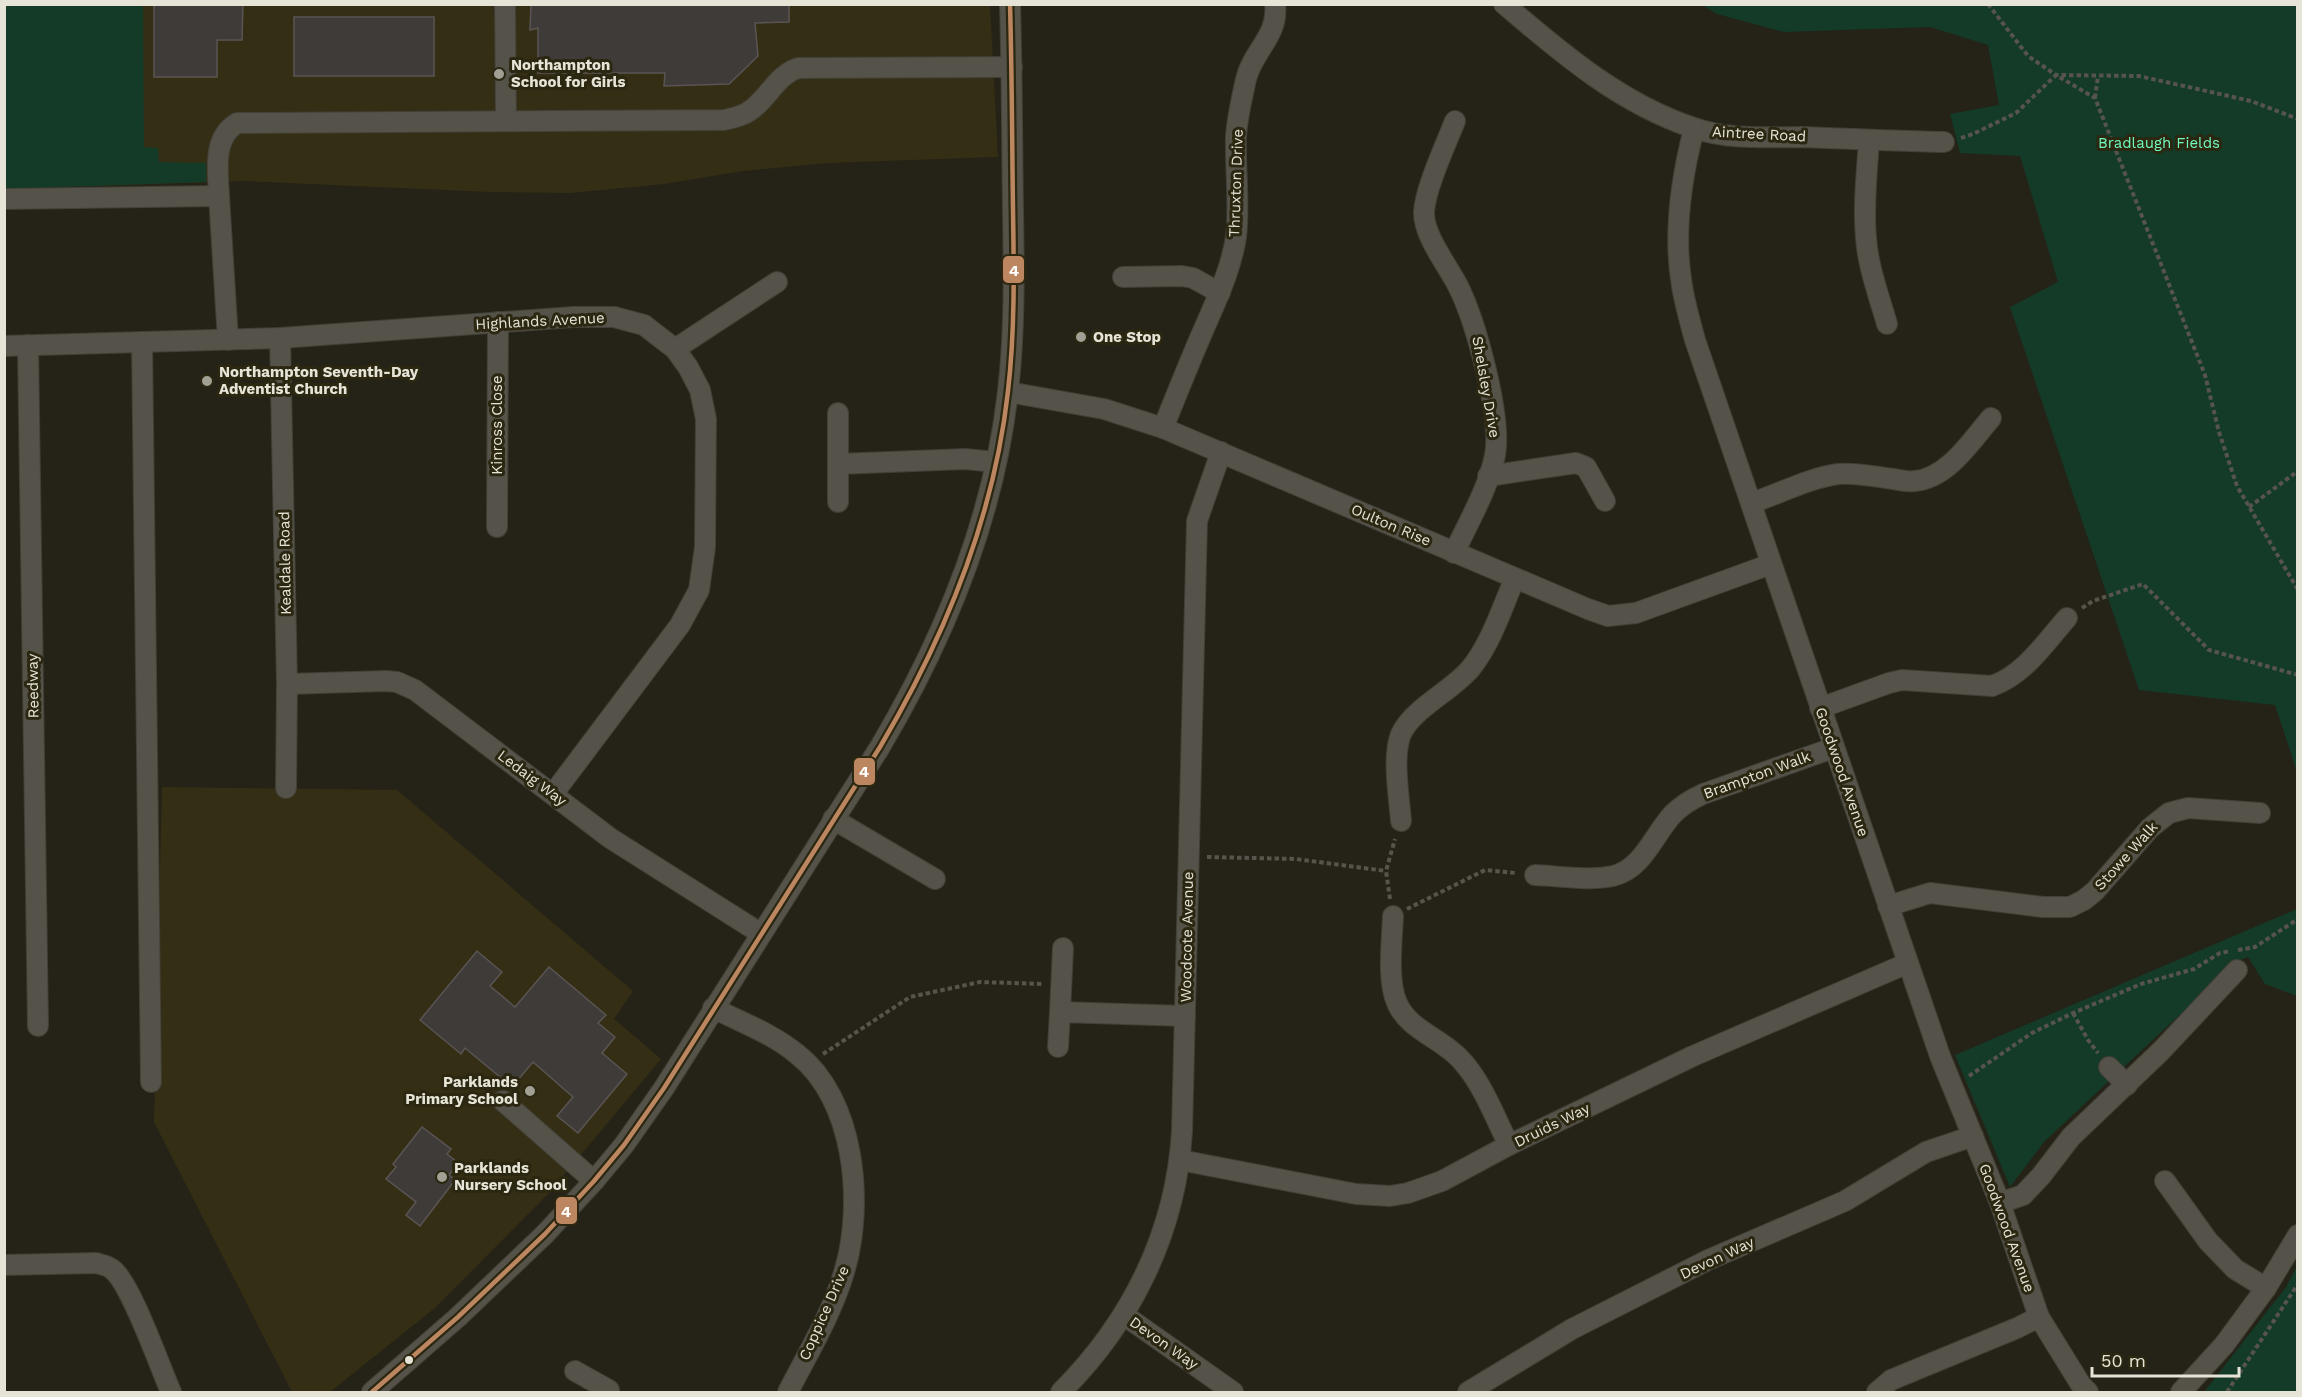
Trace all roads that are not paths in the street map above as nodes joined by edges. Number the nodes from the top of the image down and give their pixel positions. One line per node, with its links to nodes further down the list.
1 (505, 4): 6 (street)
2 (1010, 4): 5 (street)
3 (1275, 4): 15 (street, Thruxton Drive)
4 (1504, 4): 8 (street, Aintree Road)
5 (1012, 67): 6 (street); 24 (street)
6 (506, 121): 11 (street)
7 (1455, 121): 31 (street, Shelsley Drive)
8 (1694, 129): 9 (street, Aintree Road); 34 (street, Goodwood Avenue)
9 (1869, 140): 10 (street, Aintree Road); 17 (street)
10 (1944, 142)
11 (219, 196): 12 (street); 19 (street)
12 (4, 199)
13 (1123, 277): 15 (street)
14 (777, 282): 23 (street)
15 (1220, 293): 27 (street, Thruxton Drive)
16 (498, 322): 18 (street, Highlands Avenue); 23 (street, Highlands Avenue); 35 (street, Kinross Close)
17 (1887, 324)
18 (280, 338): 19 (street, Highlands Avenue); 40 (street, Kealdale Road)
19 (228, 340): 20 (street, Highlands Avenue)
20 (142, 342): 21 (street, Highlands Avenue); 62 (street)
21 (28, 345): 22 (street, Highlands Avenue); 59 (street, Reedway)
22 (4, 346)
23 (675, 349): 44 (street, Highlands Avenue)
24 (1008, 392): 27 (street, Oulton Rise); 29 (street)
25 (838, 413): 30 (street)
26 (1991, 418): 34 (street)
27 (1163, 428): 28 (street, Oulton Rise)
28 (1221, 452): 36 (street, Oulton Rise); 58 (street, Woodcote Avenue)
29 (996, 462): 30 (street); 46 (street)
30 (838, 464): 33 (street)
31 (1488, 476): 32 (street); 36 (street, Shelsley Drive)
32 (1605, 501)
33 (838, 502)
34 (1751, 503): 37 (street, Goodwood Avenue)
35 (497, 527)
36 (1454, 552): 38 (street, Oulton Rise)
37 (1771, 564): 38 (street, Oulton Rise); 41 (street, Goodwood Avenue)
38 (1515, 578): 47 (street)
39 (2067, 618): 41 (street)
40 (287, 684): 43 (street, Kealdale Road); 44 (street, Ledaig Way)
41 (1820, 708): 42 (street, Goodwood Avenue)
42 (1833, 748): 48 (street, Brampton Walk); 50 (street, Goodwood Avenue)
43 (286, 788)
44 (553, 794): 52 (street, Ledaig Way)
45 (2260, 813): 50 (street, Stowe Walk)
46 (833, 819): 49 (street); 52 (street)
47 (1401, 821)
48 (1534, 875)
49 (935, 879)
50 (1888, 906): 54 (street, Goodwood Avenue)
51 (1392, 916): 66 (street)
52 (760, 933): 56 (street)
53 (1063, 948): 57 (street)
54 (1908, 963): 65 (street, Goodwood Avenue); 66 (street, Druids Way)
55 (2236, 970): 63 (street)
56 (713, 1008): 68 (street); 80 (street, Coppice Drive)
57 (1060, 1012): 58 (street); 60 (street)
58 (1185, 1016): 67 (street, Woodcote Avenue)
59 (38, 1026)
60 (1058, 1047)
61 (2109, 1067): 63 (street)
62 (151, 1082)
63 (2127, 1085): 70 (street)
64 (503, 1101): 68 (street)
65 (1973, 1136): 70 (street, Goodwood Avenue); 83 (street, Devon Way)
66 (1509, 1145): 67 (street, Druids Way)
67 (1180, 1160): 74 (street, Woodcote Avenue)
68 (594, 1181): 78 (street)
69 (2165, 1181): 73 (street)
70 (2000, 1203): 75 (street, Goodwood Avenue)
71 (2298, 1235): 73 (street)
72 (4, 1264): 77 (street)
73 (2266, 1288): 86 (street)
74 (1124, 1315): 81 (street, Woodcote Avenue); 82 (street, Devon Way)
75 (2039, 1317): 84 (street); 85 (street, Goodwood Avenue)
76 (575, 1371): 79 (street)
77 (171, 1392)
78 (372, 1392)
79 (610, 1392)
80 (788, 1392)
81 (1061, 1392)
82 (1233, 1392)
83 (1468, 1392)
84 (1877, 1392)
85 (2088, 1392)
86 (2181, 1392)

